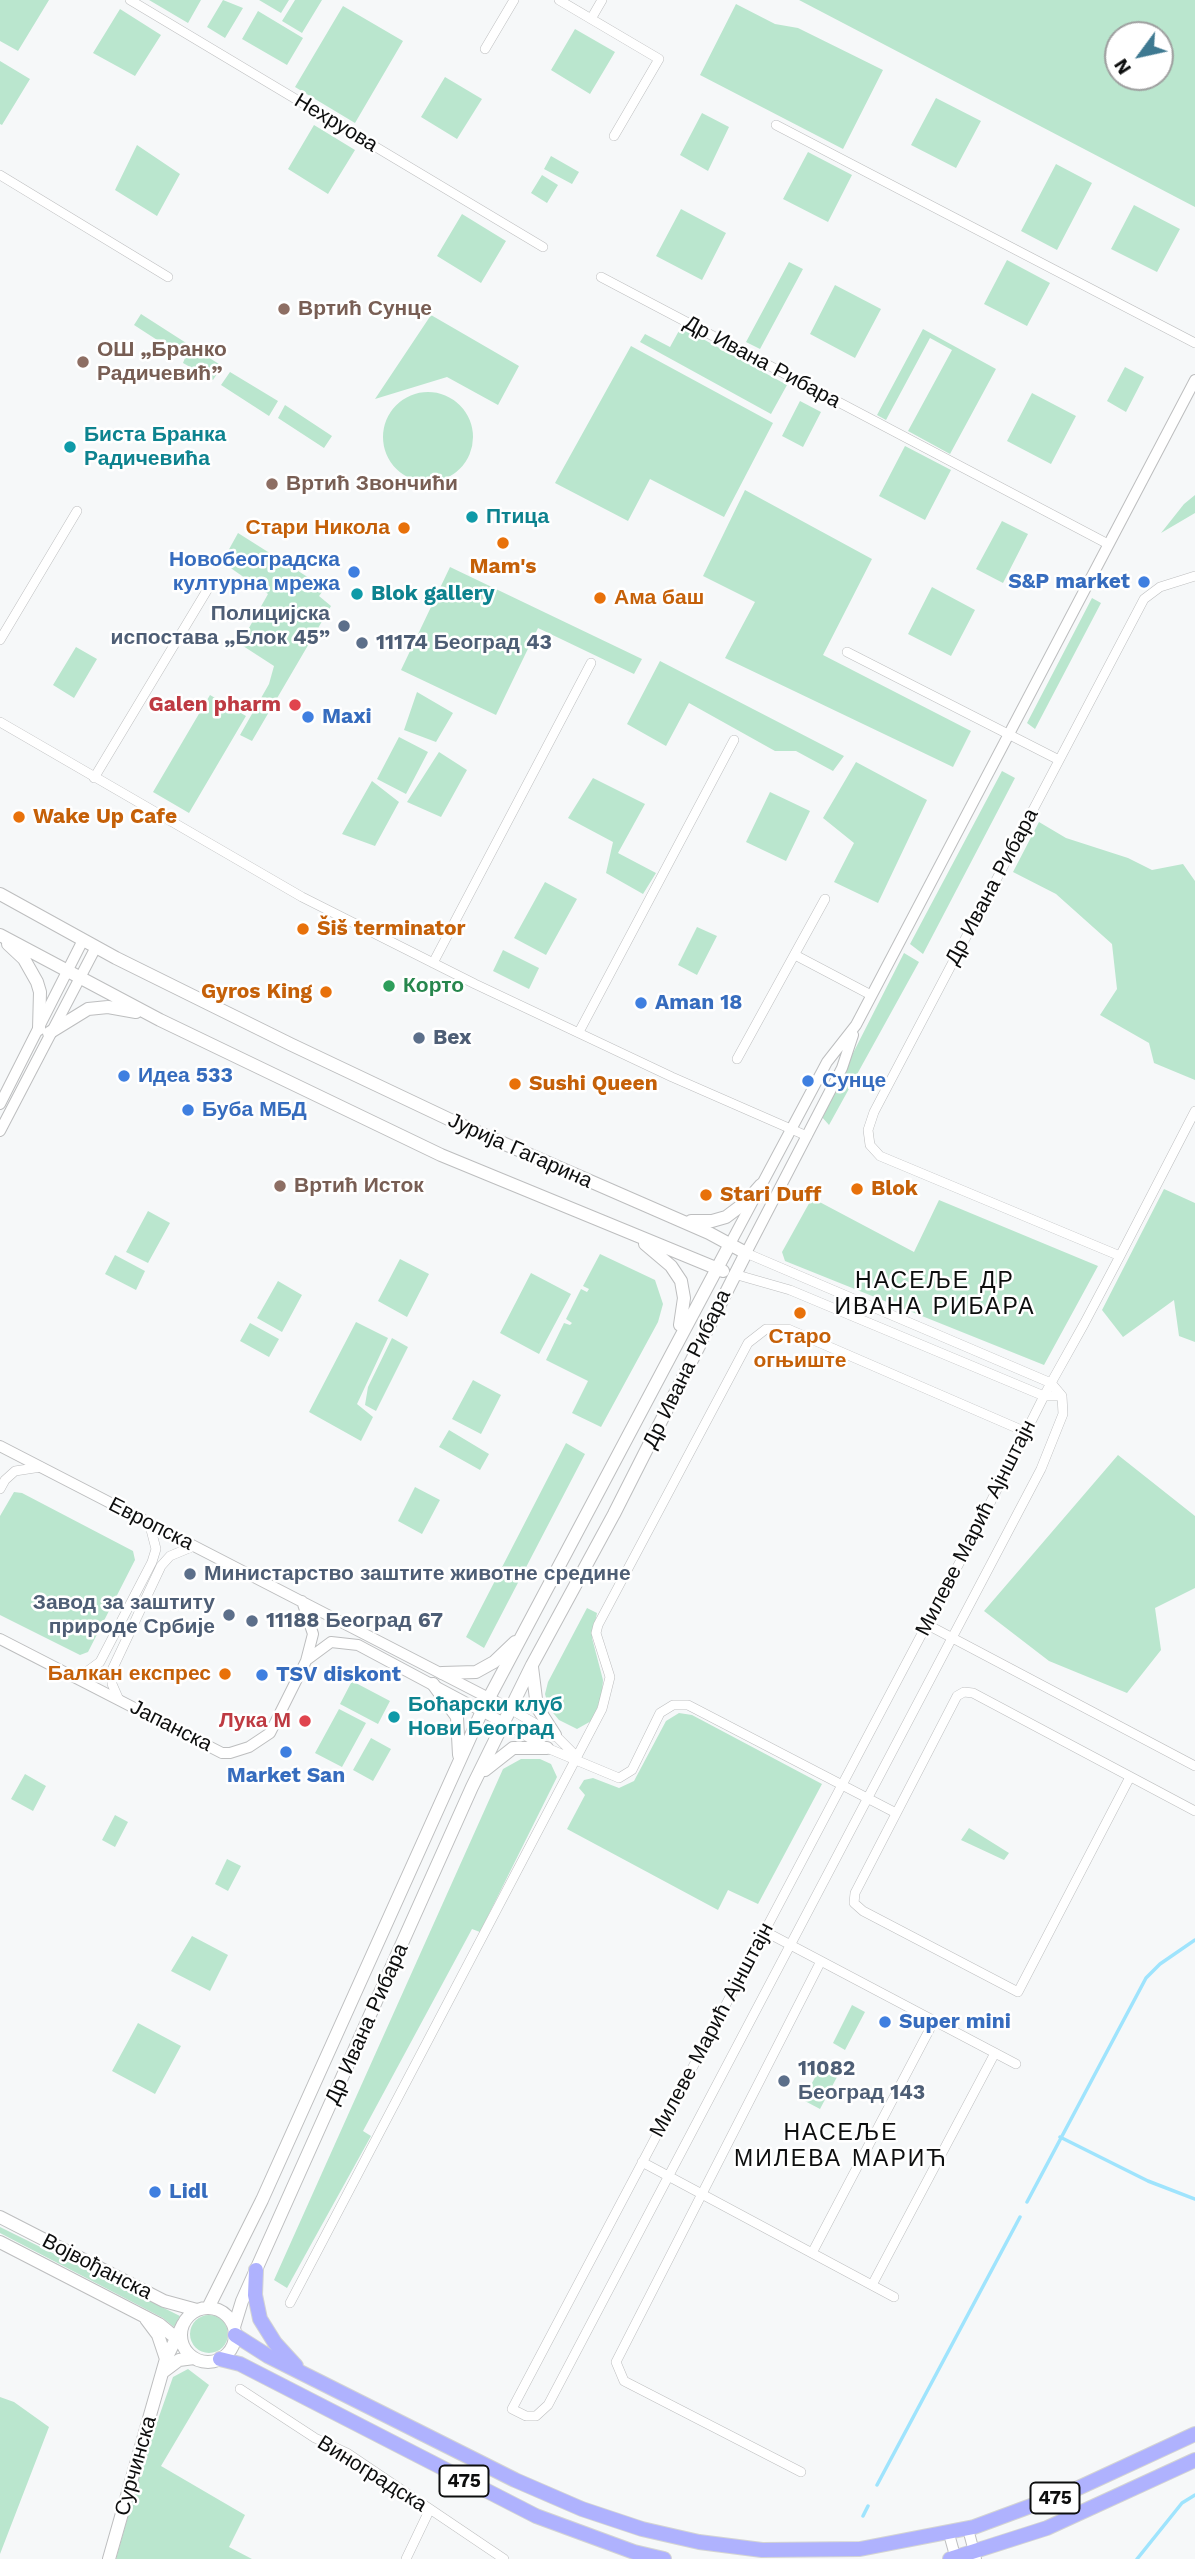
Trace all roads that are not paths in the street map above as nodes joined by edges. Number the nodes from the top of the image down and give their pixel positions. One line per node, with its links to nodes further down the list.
1 (130, 0): 10 (street, Нехруова)
2 (514, 0): 6 (street)
3 (559, 0): 5 (street)
4 (602, 0): 5 (street)
5 (591, 19): 8 (street)
6 (485, 49)
7 (776, 125): 13 (street)
8 (614, 136)
9 (0, 175): 11 (street)
10 (543, 247)
11 (168, 277)
12 (601, 277): 16 (street, Др Ивана Рибара)
13 (1195, 343)
14 (1195, 380): 16 (street, Др Ивана Рибара)
15 (77, 511): 19 (street)
16 (1108, 544): 23 (street, Др Ивана Рибара)
17 (1195, 576): 25 (street, Др Ивана Рибара)
18 (212, 582): 26 (street)
19 (0, 640)
20 (847, 652): 23 (street)
21 (592, 663): 33 (street)
22 (0, 722): 26 (street)
23 (1008, 734): 25 (street); 36 (street, Др Ивана Рибара)
24 (734, 740): 40 (street)
25 (1059, 760): 52 (street, Др Ивана Рибара)
26 (94, 778): 33 (street)
27 (0, 894): 30 (main road, Јурија Гагарина)
28 (825, 899): 32 (street)
29 (0, 936): 34 (main road, Јурија Гагарина); 39 (main road)
30 (83, 940): 31 (main road, Јурија Гагарина); 34 (street)
31 (96, 947): 35 (street); 48 (main road, Јурија Гагарина)
32 (795, 955): 36 (street); 41 (street)
33 (433, 963): 40 (street)
34 (65, 970): 35 (main road, Јурија Гагарина); 39 (street)
35 (79, 978): 37 (main road, Јурија Гагарина); 39 (street)
36 (872, 995): 38 (street, Др Ивана Рибара)
37 (152, 1016): 39 (main road); 49 (main road, Јурија Гагарина)
38 (856, 1025): 44 (street, Др Ивана Рибара); 46 (street, Др Ивана Рибара)
39 (44, 1031): 42 (street); 45 (street)
40 (579, 1032): 44 (street)
41 (737, 1059)
42 (0, 1104)
43 (1195, 1111): 52 (street, Милеве Марић Ајнштајн)
44 (792, 1129): 46 (street); 47 (street, Др Ивана Рибара)
45 (0, 1131)
46 (807, 1136): 51 (street, Др Ивана Рибара)
47 (761, 1185): 48 (main road); 50 (street, Др Ивана Рибара)
48 (677, 1219): 50 (main road, Јурија Гагарина)
49 (636, 1237): 53 (main road, Јурија Гагарина); 55 (main road)
50 (730, 1244): 51 (main road, Јурија Гагарина); 53 (main road, Др Ивана Рибара)
51 (746, 1253): 54 (main road, Др Ивана Рибара); 56 (street, Јурија Гагарина)
52 (1120, 1256): 56 (street, Милеве Марић Ајнштајн)
53 (715, 1268): 54 (main road, Јурија Гагарина); 55 (main road, Др Ивана Рибара)
54 (734, 1274): 57 (street, Јурија Гагарина); 71 (main road, Др Ивана Рибара)
55 (678, 1338): 67 (main road, Др Ивана Рибара)
56 (1051, 1383): 57 (street, Милеве Марић Ајнштајн); 58 (street)
57 (1044, 1396): 58 (street); 59 (street, Милеве Марић Ајнштајн)
58 (1062, 1396): 68 (street, Милеве Марић Ајнштајн)
59 (1026, 1432): 66 (street, Милеве Марић Ајнштајн); 82 (street, Др Ивана Рибара)
60 (0, 1446): 61 (street, Европска)
61 (41, 1467): 62 (street); 63 (street, Европска)
62 (0, 1489)
63 (149, 1522): 64 (street, Европска); 73 (street)
64 (194, 1546): 65 (street, Европска); 76 (street)
65 (302, 1601): 70 (street, Јапанска); 72 (street, Европска)
66 (926, 1624): 68 (street); 86 (street, Милеве Марић Ајнштајн)
67 (523, 1635): 72 (main road); 75 (main road, Др Ивана Рибара)
68 (952, 1637): 83 (street); 88 (street, Милеве Марић Ајнштајн)
69 (0, 1639): 73 (street, Јапанска)
70 (306, 1661): 74 (street); 76 (street, Јапанска)
71 (532, 1665): 77 (main road, Др Ивана Рибара); 80 (main road)
72 (442, 1673): 75 (street, Европска)
73 (71, 1675): 76 (street, Јапанска)
74 (433, 1684): 78 (street); 84 (main road)
75 (489, 1698): 77 (street); 78 (main road, Др Ивана Рибара)
76 (120, 1700)
77 (510, 1709): 79 (main road, Др Ивана Рибара); 80 (street)
78 (482, 1711): 79 (street); 84 (main road, Др Ивана Рибара)
79 (504, 1723): 81 (street); 87 (main road, Др Ивана Рибара)
80 (555, 1735): 82 (street)
81 (547, 1748): 82 (street); 87 (main road)
82 (578, 1758): 86 (street); 106 (street, Др Ивана Рибара)
83 (1195, 1766)
84 (454, 1774): 107 (main road, Др Ивана Рибара)
85 (1130, 1777): 89 (street); 90 (street); 90 (street)
86 (841, 1784): 88 (street); 91 (street, Милеве Марић Ајнштајн)
87 (472, 1787): 103 (main road, Др Ивана Рибара)
88 (867, 1798): 90 (street); 92 (street, Милеве Марић Ајнштајн)
89 (1195, 1811)
90 (896, 1814)
91 (764, 1931): 92 (street); 97 (street, Милеве Марић Ајнштајн)
92 (790, 1945): 93 (street, Милеве Марић Ајнштајн); 98 (street, Милеве Марић Ајнштајн)
93 (821, 1961): 94 (street, Милеве Марић Ајнштајн); 99 (street)
94 (934, 2021): 95 (street, Милеве Марић Ајнштајн); 102 (street)
95 (995, 2053): 96 (street, Милеве Марић Ајнштајн); 104 (street)
96 (1016, 2064)
97 (642, 2162): 98 (street); 98 (street, Милеве Марић Ајнштајн)
98 (670, 2175): 99 (street)
99 (701, 2192): 102 (street); 118 (street)
100 (0, 2217): 107 (main road, Војвођанска)
101 (0, 2242): 108 (main road, Војвођанска)
102 (812, 2252): 104 (street)
103 (257, 2270): 109 (main road, Др Ивана Рибара); 114 (highway)
104 (872, 2285): 105 (street)
105 (894, 2297)
106 (290, 2302)
107 (203, 2309): 109 (main road); 110 (main road, Сурчинска)
108 (143, 2315): 110 (main road, Војвођанска); 113 (main road)
109 (234, 2331): 112 (main road); 114 (highway, 475)
110 (179, 2339): 111 (main road); 113 (main road, Сурчинска)
111 (194, 2358): 112 (main road); 113 (main road)
112 (220, 2359): 127 (highway, 475)
113 (164, 2366): 124 (main road, Сурчинска)
114 (305, 2374): 121 (highway, 475)
115 (240, 2389): 119 (street, Виноградска)
116 (1195, 2434): 120 (highway, 475)
117 (1195, 2460): 122 (highway, 475)
118 (801, 2472)
119 (429, 2511): 125 (street); 126 (street, Виноградска)
120 (968, 2529): 121 (highway, 475); 122 (street)
121 (949, 2533): 123 (street)
122 (976, 2556): 123 (highway, 475)
123 (954, 2558)
124 (109, 2559)
125 (406, 2559)
126 (505, 2559)
127 (664, 2559)

